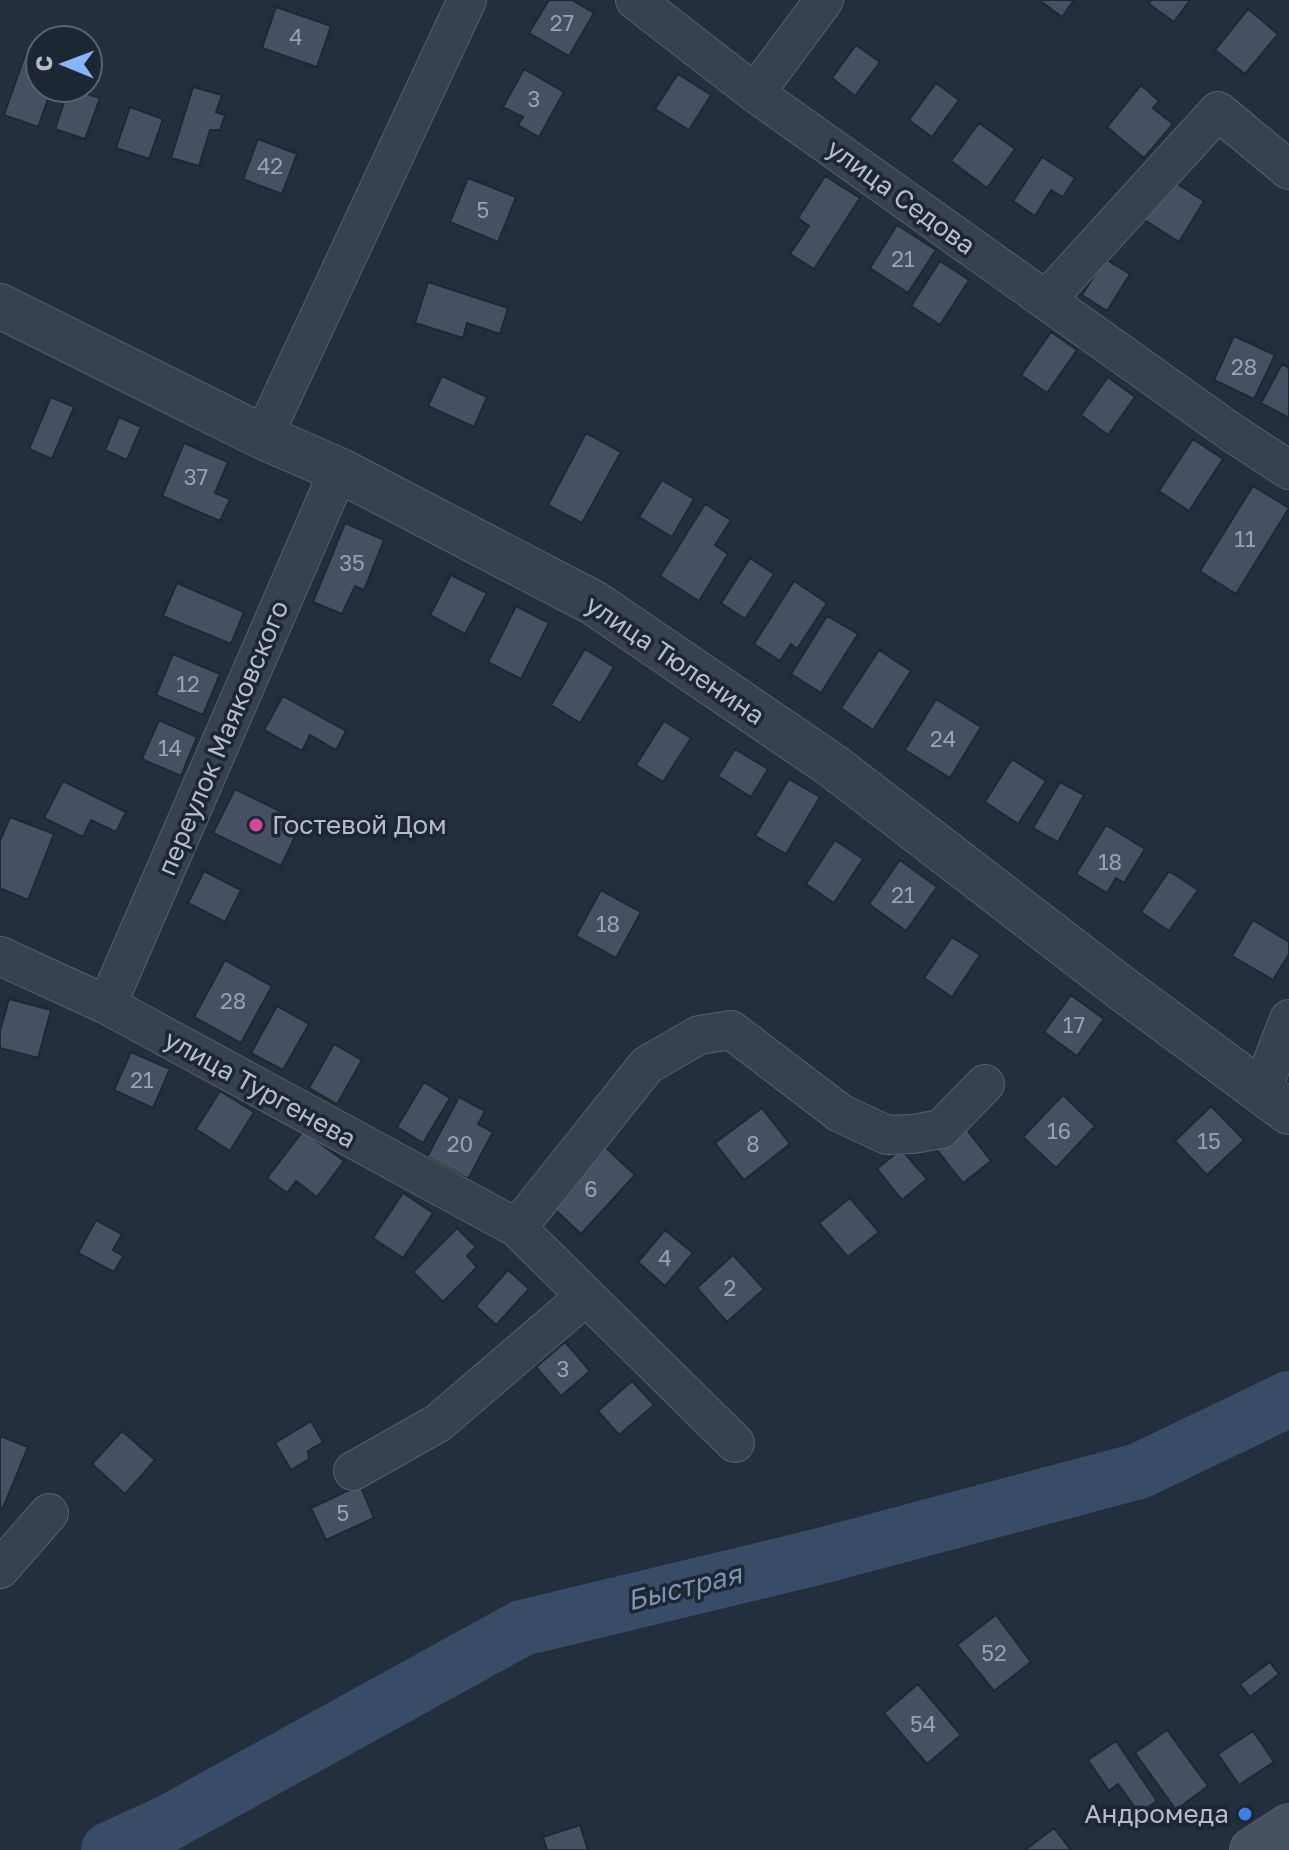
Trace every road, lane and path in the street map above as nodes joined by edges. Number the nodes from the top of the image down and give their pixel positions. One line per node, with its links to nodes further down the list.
1 (467, 0): 8 (street)
2 (635, 0): 4 (street, улица Седова)
3 (824, 0): 4 (street)
4 (755, 93): 6 (street, улица Седова)
5 (1289, 170): 6 (street)
6 (1046, 300): 10 (street, улица Седова)
7 (0, 306): 8 (street, улица Тюленина)
8 (263, 437): 9 (street, улица Тюленина)
9 (339, 470): 12 (street, переулок Маяковского); 15 (street, улица Тюленина)
10 (1289, 470)
11 (0, 956): 12 (street, улица Тургенева)
12 (107, 1005): 16 (street, улица Тургенева)
13 (1289, 1019): 15 (street)
14 (985, 1084): 16 (street)
15 (1275, 1102)
16 (517, 1228): 17 (street, улица Тургенева)
17 (586, 1296): 18 (street, улица Тургенева); 19 (street)
18 (735, 1443)
19 (353, 1471)
20 (49, 1513): 21 (street)
21 (0, 1569)
22 (1289, 1826): 23 (main road)
23 (1252, 1850)

